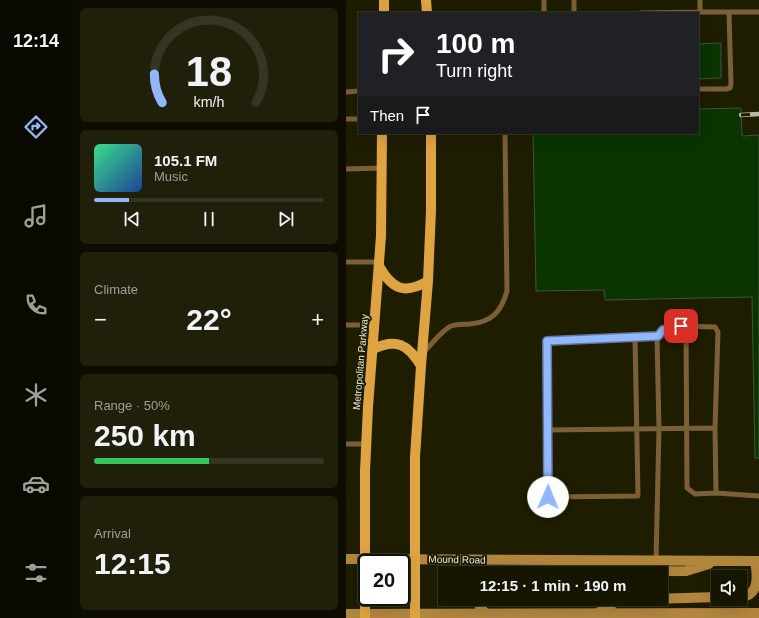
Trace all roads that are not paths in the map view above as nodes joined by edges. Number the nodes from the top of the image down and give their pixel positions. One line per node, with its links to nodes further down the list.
1 (384, 0): 6 (main road)
2 (426, 0): 7 (main road)
3 (544, 0): 8 (lane)
4 (574, 0): 9 (lane)
5 (700, 0): 10 (lane)
6 (384, 12)
7 (427, 12)
8 (544, 12)
9 (574, 12)
10 (700, 12): 11 (lane)
11 (730, 12): 12 (lane); 13 (lane)
12 (759, 12)
13 (699, 89)
14 (358, 91): 15 (lane)
15 (346, 92)
16 (346, 119): 17 (lane)
17 (358, 120)
18 (382, 134): 21 (main road, Metropolitan Parkway)
19 (431, 134): 25 (main road)
20 (505, 134): 32 (lane)
21 (382, 168): 22 (lane); 24 (main road, Metropolitan Parkway)
22 (346, 169)
23 (346, 262): 24 (lane)
24 (379, 264): 25 (main road); 27 (main road, Metropolitan Parkway)
25 (428, 281): 32 (main road)
26 (346, 325): 27 (lane)
27 (375, 325): 31 (main road, Metropolitan Parkway)
28 (686, 326): 29 (lane); 34 (lane); 35 (lane)
29 (658, 336): 30 (lane); 37 (lane)
30 (635, 337): 36 (lane); 38 (lane)
31 (373, 350): 33 (main road); 40 (main road, Metropolitan Parkway)
32 (422, 354): 33 (main road)
33 (421, 366): 47 (main road)
34 (686, 428): 35 (lane); 37 (lane); 41 (lane)
35 (715, 428): 41 (lane)
36 (637, 429): 37 (lane); 38 (lane); 38 (lane)
37 (659, 429): 48 (lane)
38 (548, 430)
39 (346, 444): 40 (lane)
40 (366, 444): 43 (main road, Metropolitan Parkway)
41 (716, 493): 42 (lane)
42 (759, 496)
43 (365, 554)
44 (346, 558): 45 (main road, Mound Road)
45 (358, 558)
46 (410, 559): 47 (main road, Mound Road)
47 (415, 559): 48 (main road, Mound Road); 61 (main road)
48 (656, 561): 49 (main road, Mound Road)
49 (718, 561): 50 (main road, Mound Road); 51 (main road)
50 (757, 561): 52 (main road)
51 (668, 571)
52 (747, 596)
53 (711, 597): 56 (main road)
54 (479, 606): 58 (main road)
55 (759, 612): 56 (main road)
56 (598, 613): 59 (main road)
57 (346, 614): 60 (main road)
58 (484, 615): 59 (main road); 61 (main road)
59 (541, 615)
60 (365, 616): 61 (main road)
61 (415, 616)

